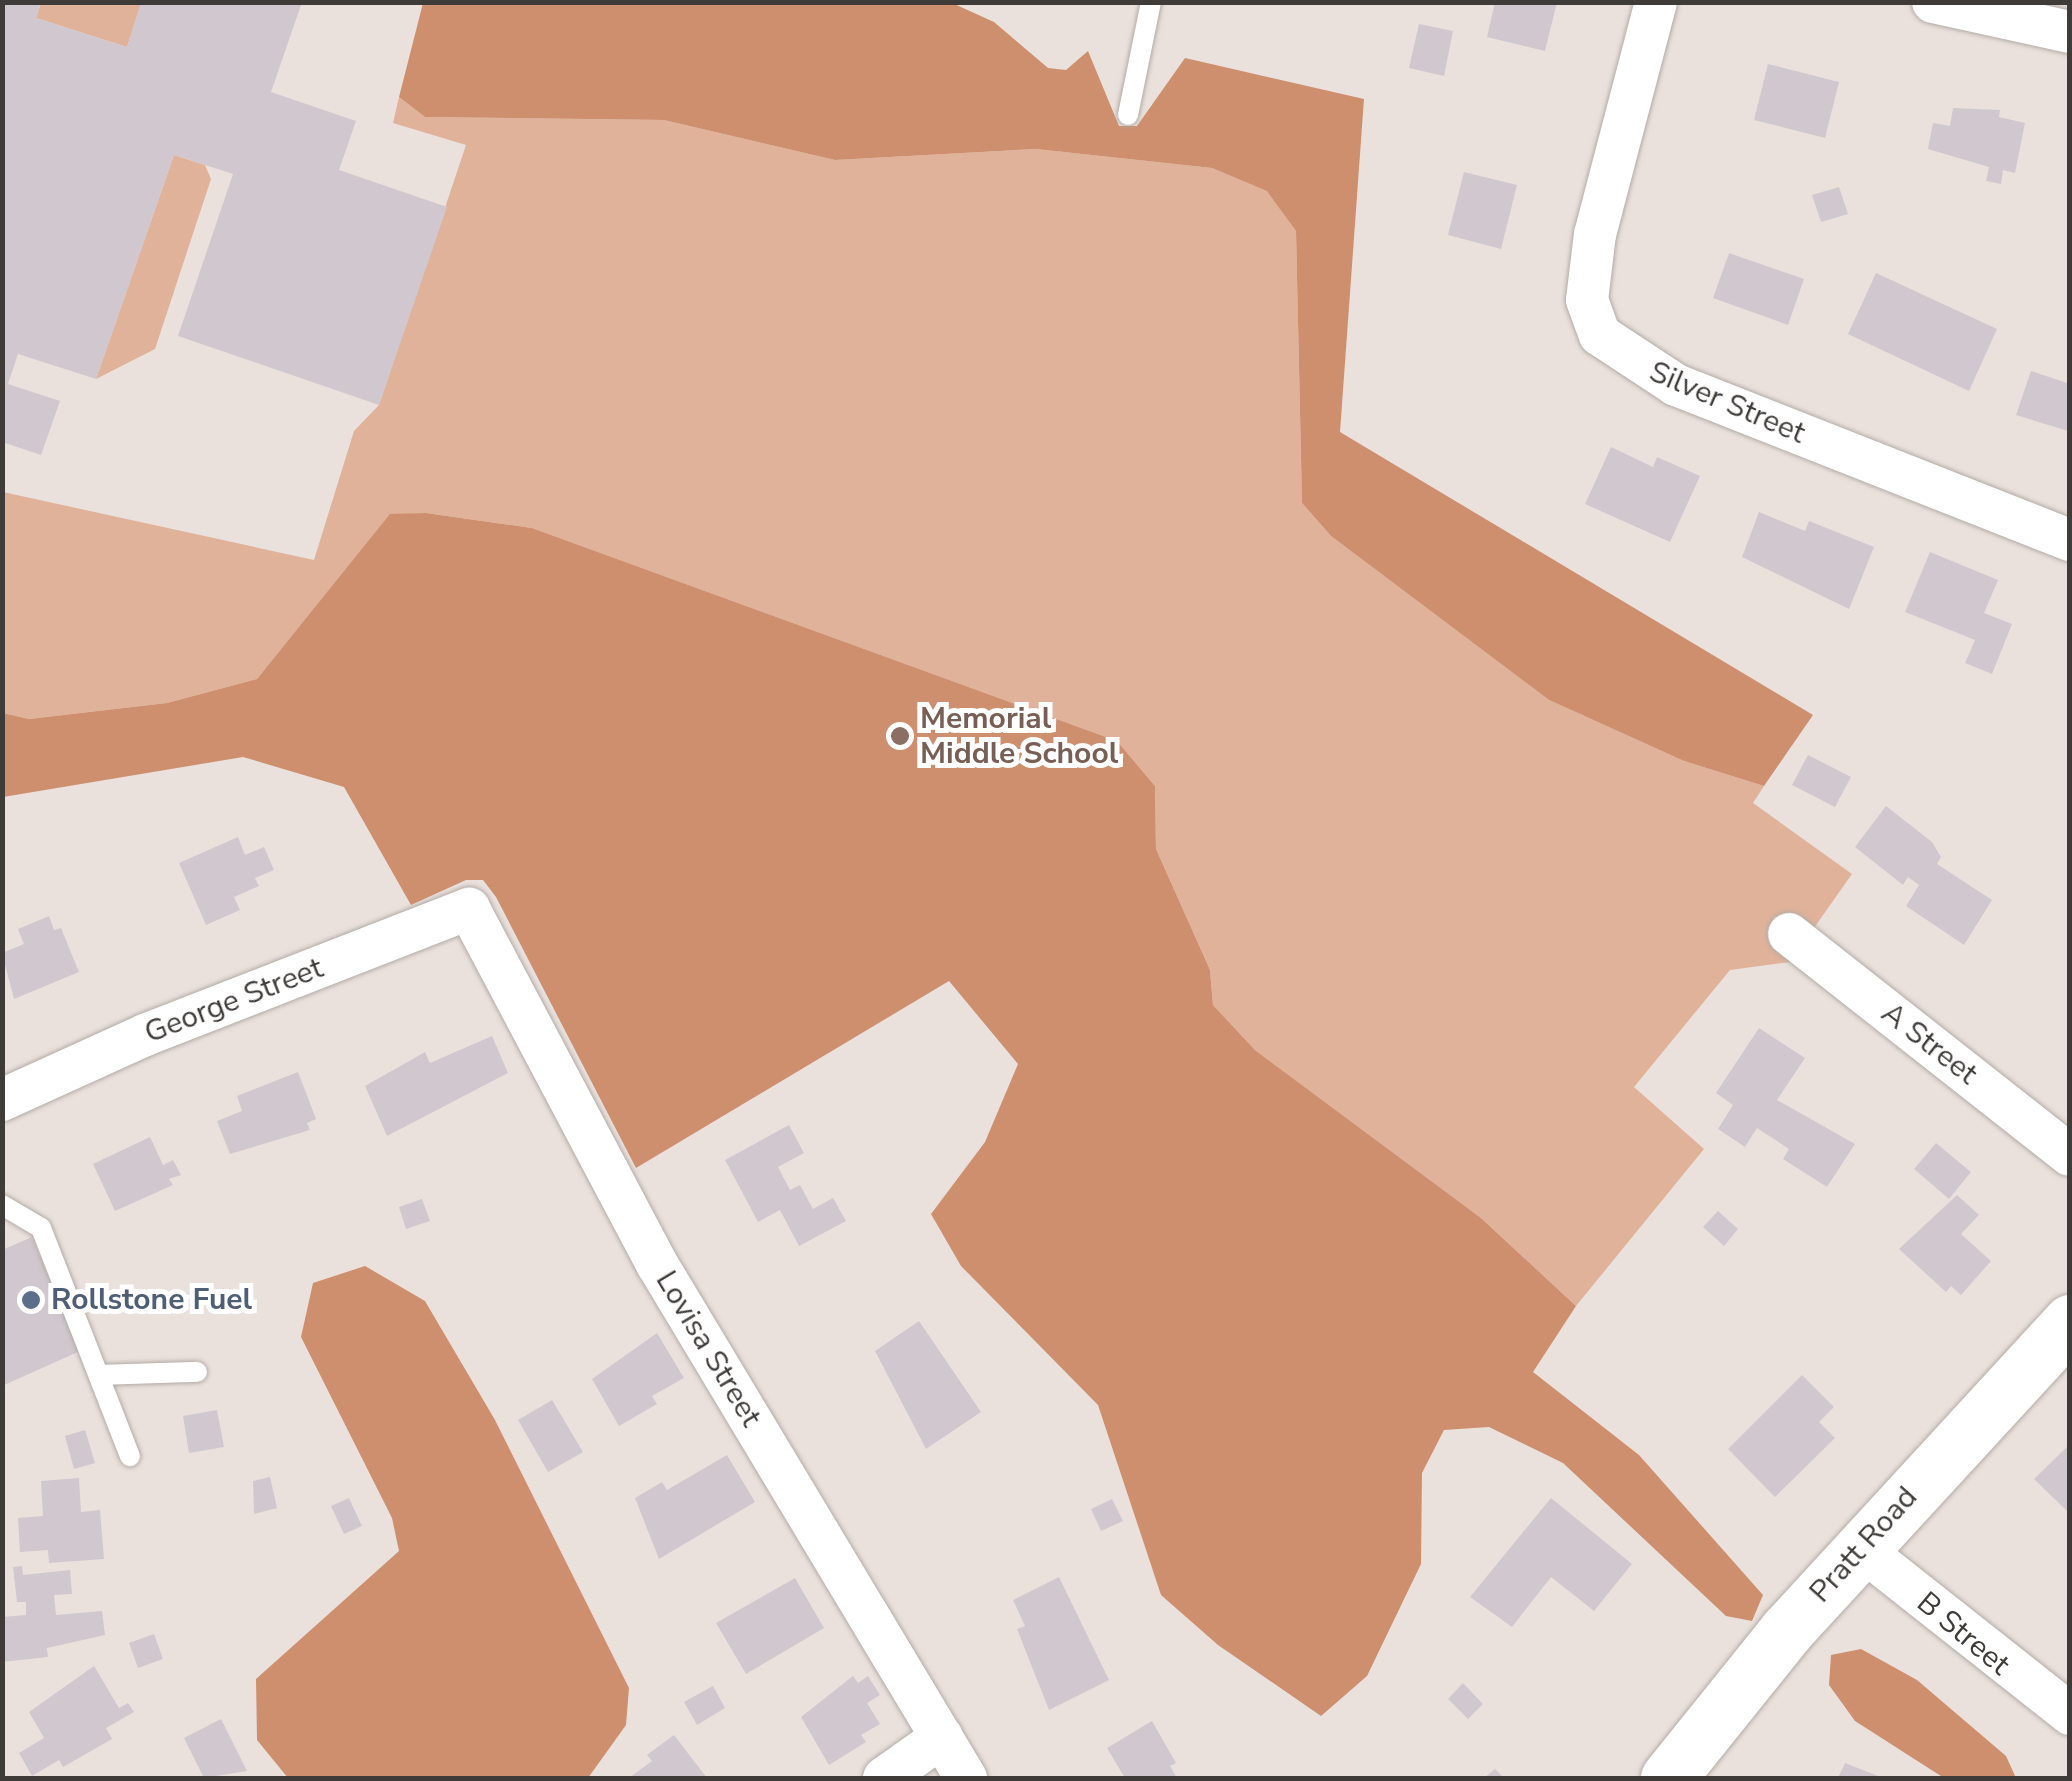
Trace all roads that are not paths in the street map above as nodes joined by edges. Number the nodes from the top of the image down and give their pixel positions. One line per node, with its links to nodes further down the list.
1 (1151, 2): 5 (lane)
2 (1656, 2): 6 (street, Silver Street)
3 (1933, 2): 4 (street)
4 (2070, 32)
5 (1128, 115)
6 (2070, 540)
7 (468, 909): 9 (street, George Street); 18 (street, Lovisa Street)
8 (1789, 934): 10 (street, A Street)
9 (2, 1100)
10 (2070, 1155)
11 (2, 1205): 14 (lane)
12 (2070, 1322): 16 (street, Pratt Road)
13 (197, 1372): 14 (lane)
14 (98, 1375): 15 (lane)
15 (130, 1456)
16 (1860, 1548): 17 (street, B Street); 21 (street, Pratt Road)
17 (2070, 1714)
18 (942, 1737): 19 (street); 20 (street, Lovisa Street)
19 (884, 1778)
20 (966, 1778)
21 (1668, 1778)

